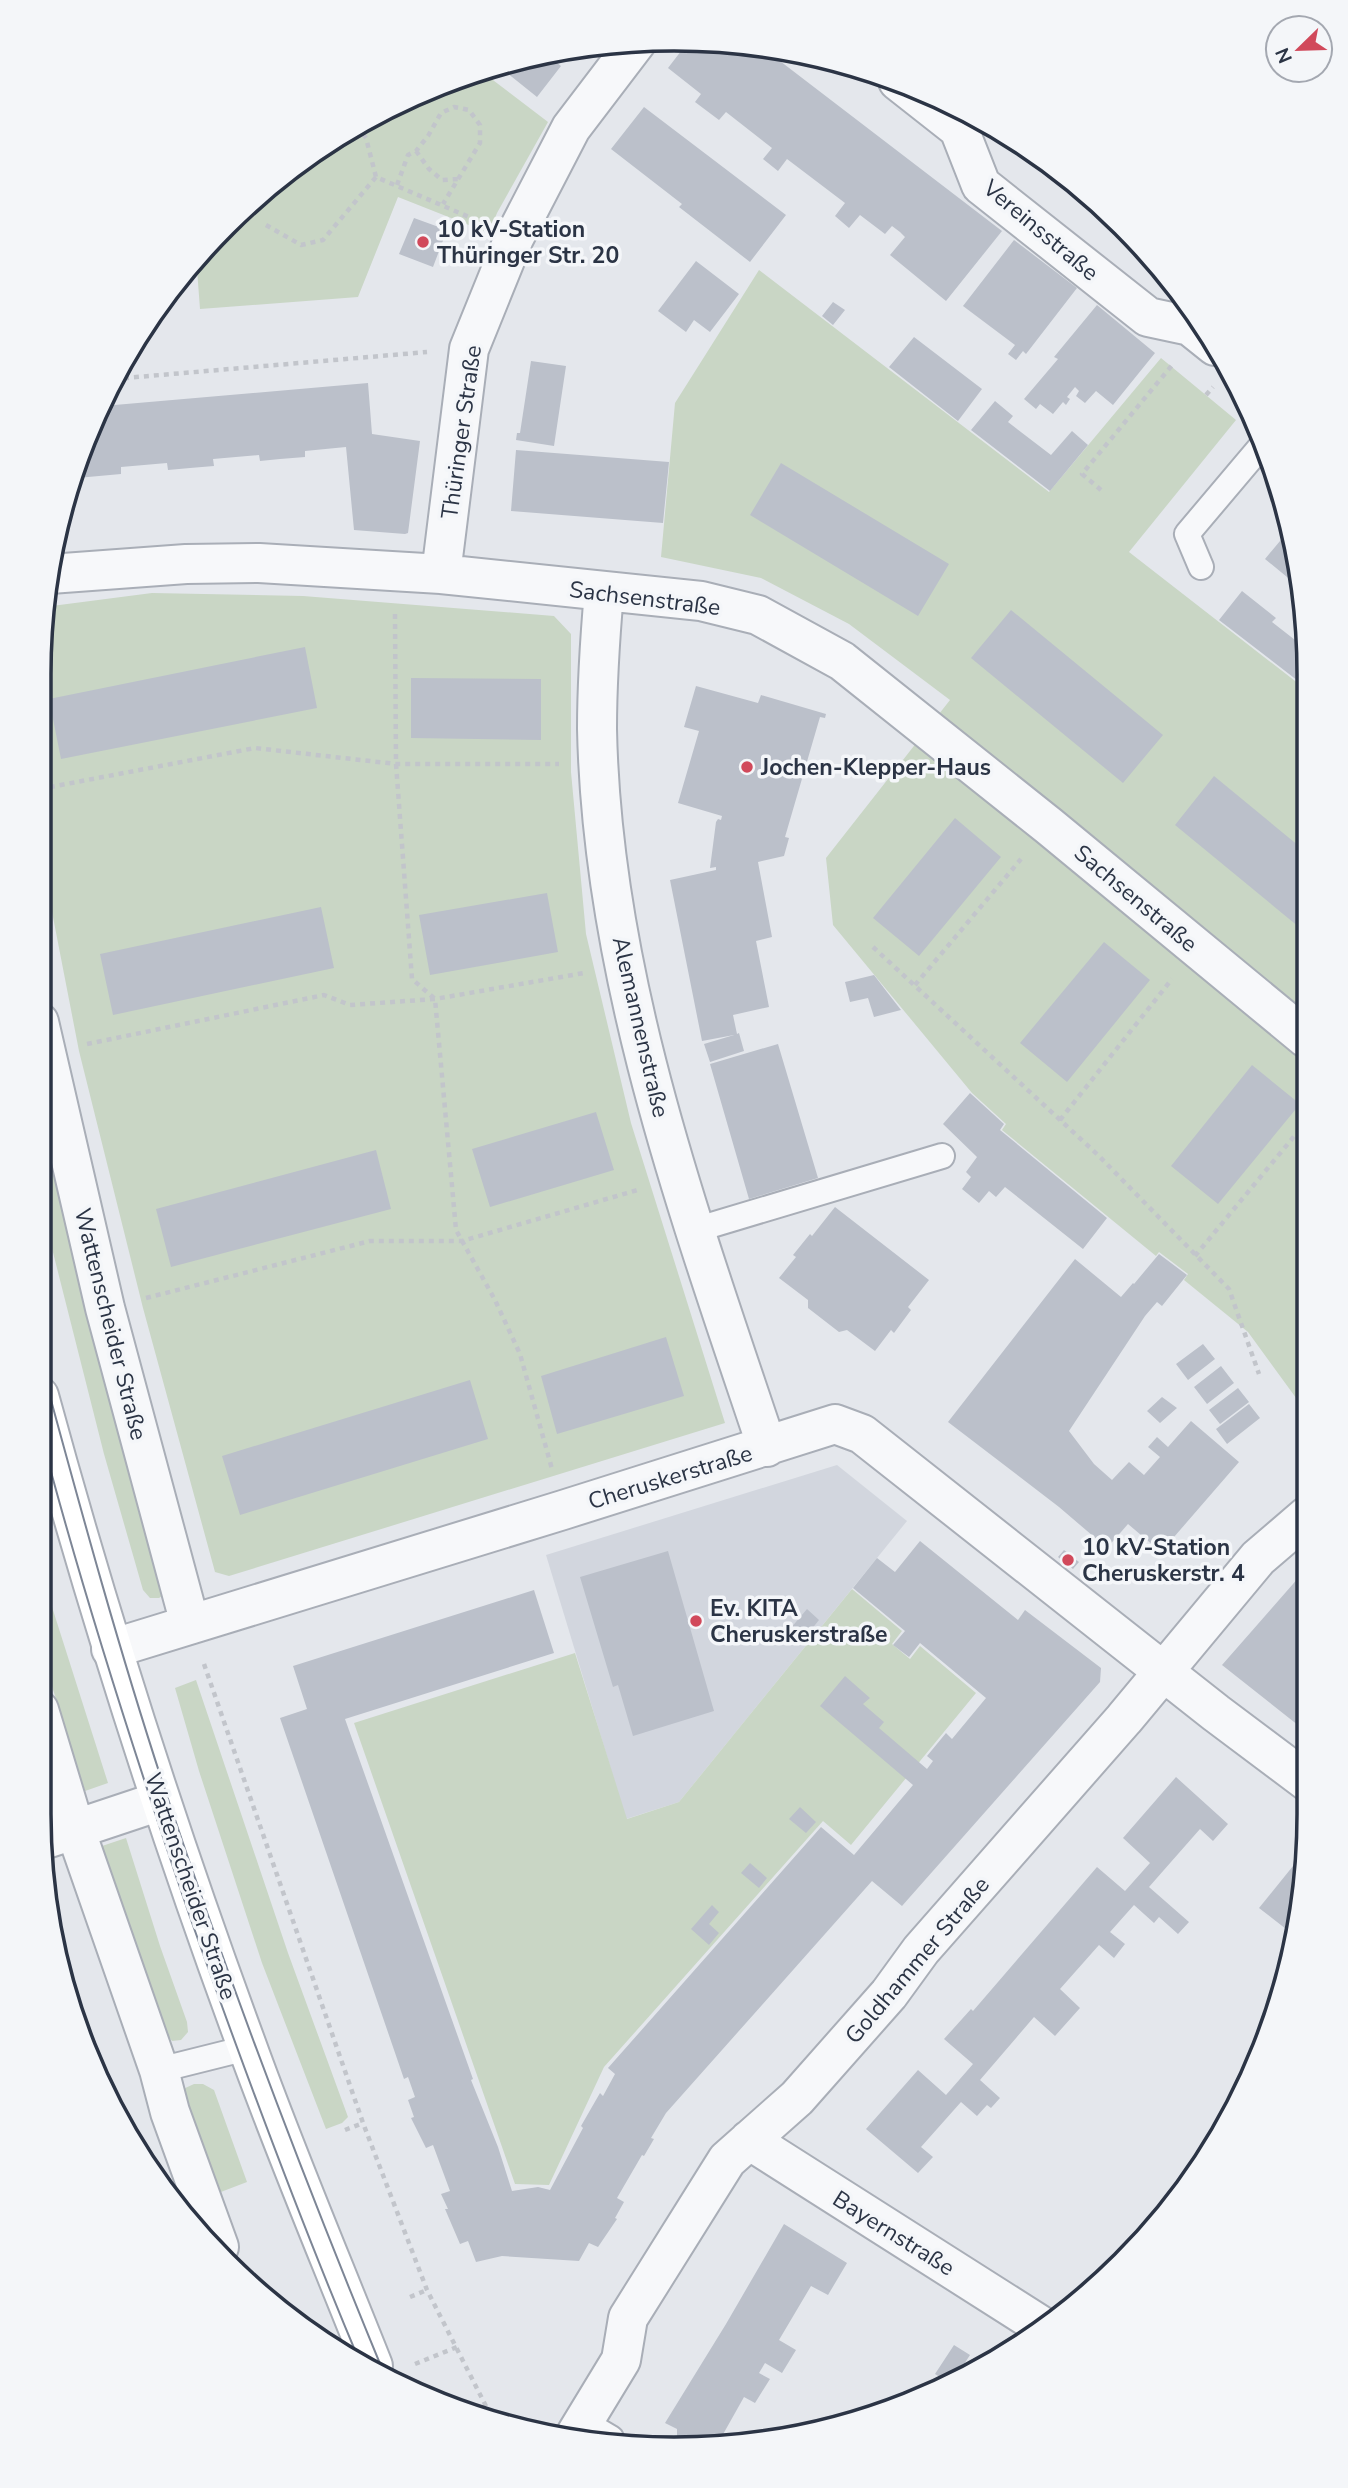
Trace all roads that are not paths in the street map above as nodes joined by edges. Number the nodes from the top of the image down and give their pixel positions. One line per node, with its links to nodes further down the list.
1 (629, 52): 7 (street, Thüringer Straße)
2 (965, 123): 3 (street, Vereinsstraße)
3 (1191, 327)
4 (1256, 452): 5 (lane)
5 (1201, 567)
6 (59, 573): 7 (street, Sachsenstraße)
7 (441, 574): 8 (street, Sachsenstraße)
8 (604, 592): 9 (street, Sachsenstraße); 12 (street, Alemannenstraße)
9 (1297, 1031)
10 (51, 1076): 16 (street, Wattenscheider Straße)
11 (942, 1156): 12 (lane)
12 (695, 1230): 14 (street, Alemannenstraße)
13 (51, 1438): 17 (main road, Wattenscheider Straße)
14 (767, 1447): 16 (street, Cheruskerstraße); 18 (street, Cheruskerstraße)
15 (1297, 1525): 18 (street, Goldhammer Straße)
16 (190, 1624): 17 (street, Cheruskerstraße)
17 (111, 1649): 21 (main road, Wattenscheider Straße)
18 (1164, 1671): 19 (street, Cheruskerstraße); 25 (street, Goldhammer Straße)
19 (1297, 1774)
20 (51, 1785): 22 (street)
21 (160, 1801): 22 (street); 23 (main road, Wattenscheider Straße)
22 (59, 1835): 24 (street)
23 (247, 2048): 24 (lane); 28 (main road, Wattenscheider Straße)
24 (159, 2070): 26 (street)
25 (749, 2140): 27 (street, Bayernstraße); 29 (street, Goldhammer Straße)
26 (215, 2236)
27 (1034, 2321)
28 (370, 2358)
29 (590, 2432)

